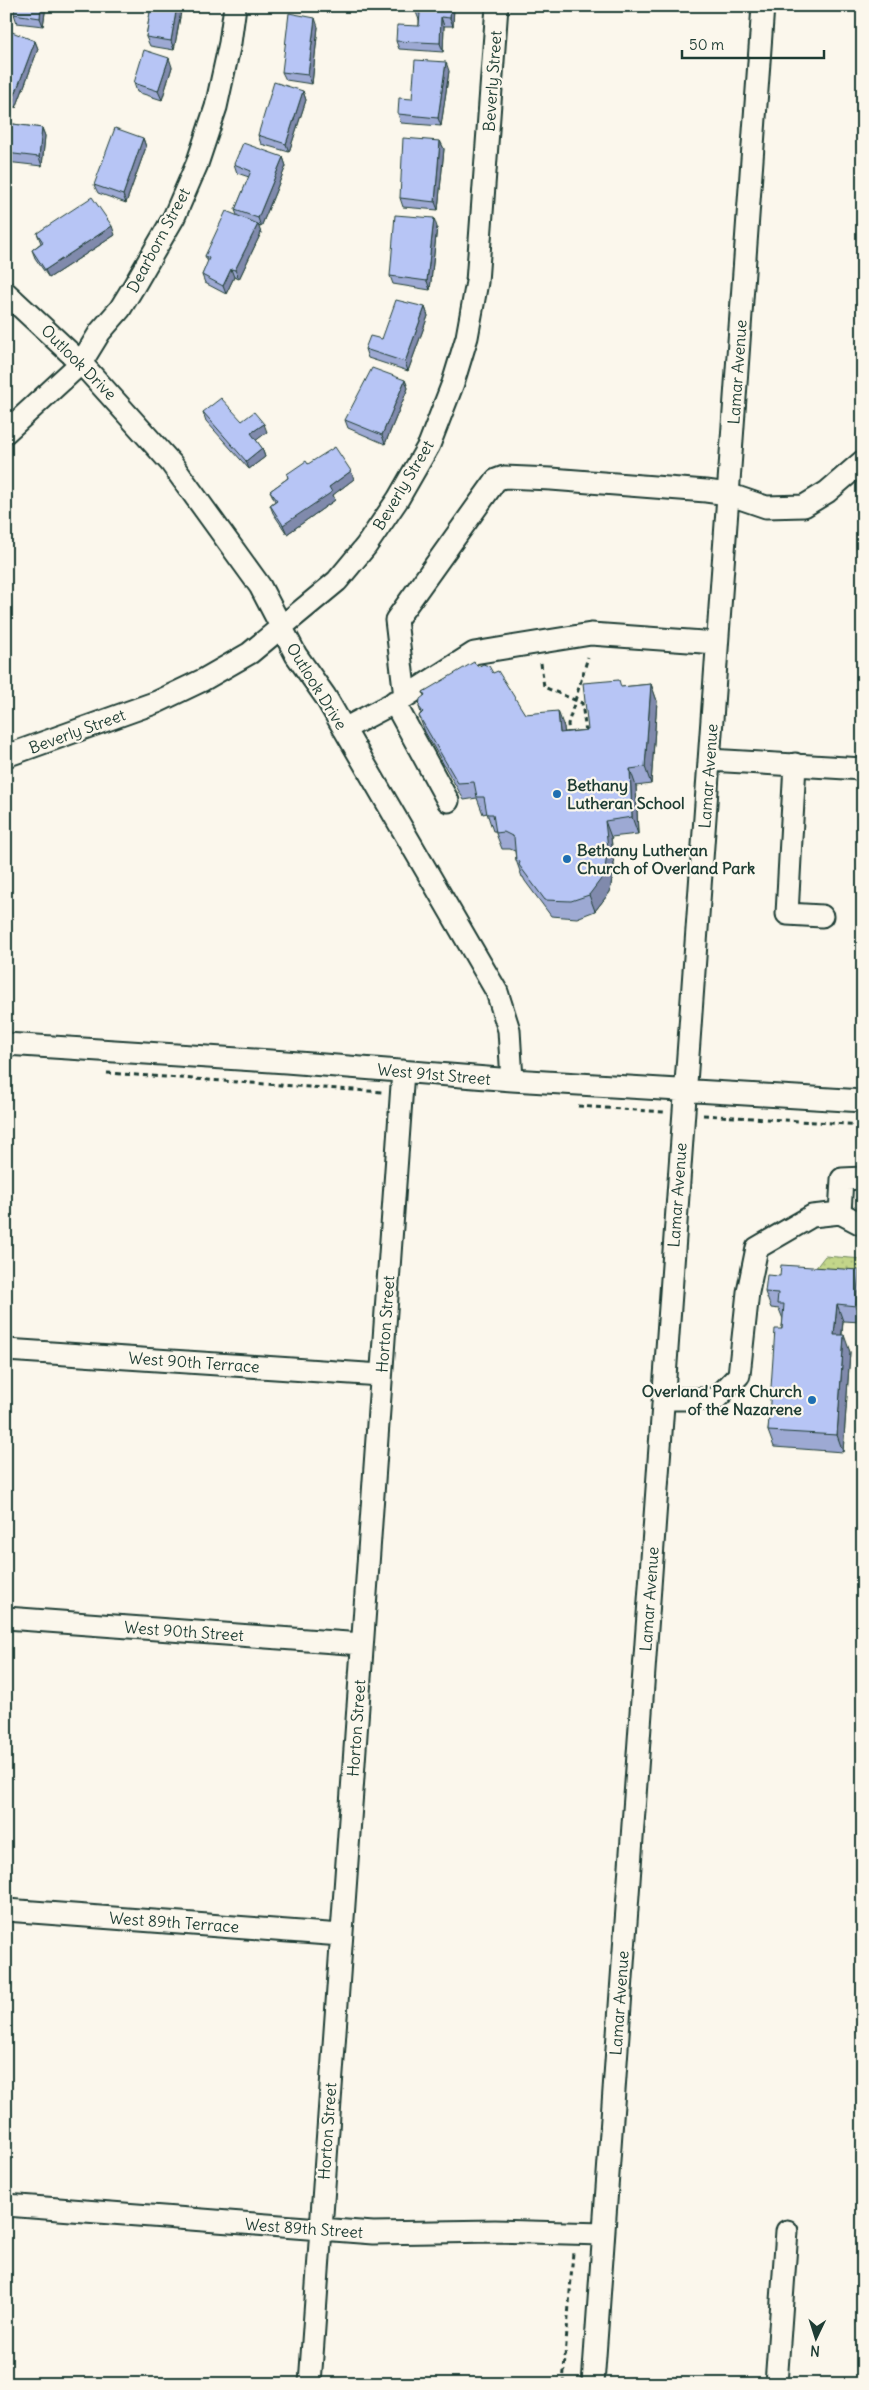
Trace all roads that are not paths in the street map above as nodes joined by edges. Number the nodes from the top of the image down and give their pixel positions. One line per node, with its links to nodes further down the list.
1 (235, 6): 5 (street, Dearborn Street)
2 (497, 6): 9 (street, Beverly Street)
3 (763, 6): 8 (street, Lamar Avenue)
4 (6, 293): 5 (street, Outlook Drive)
5 (81, 363): 6 (street, Dearborn Street); 9 (street, Outlook Drive)
6 (6, 432)
7 (863, 461): 8 (street)
8 (728, 494): 10 (street, Lamar Avenue); 11 (street)
9 (282, 627): 12 (street, Outlook Drive); 13 (street, Beverly Street)
10 (717, 643): 11 (street); 14 (street, Lamar Avenue)
11 (399, 700): 12 (street); 17 (street)
12 (344, 729): 21 (street, Outlook Drive)
13 (6, 756)
14 (709, 760): 15 (street); 22 (street, Lamar Avenue)
15 (796, 764): 16 (street); 18 (street)
16 (863, 769)
17 (448, 801)
18 (822, 916)
19 (6, 1044): 20 (street, West 91st Street)
20 (403, 1071): 21 (street, West 91st Street); 28 (street, Horton Street)
21 (512, 1080): 22 (street, West 91st Street)
22 (685, 1090): 23 (street, West 91st Street); 29 (street, Lamar Avenue)
23 (863, 1101)
24 (863, 1178): 25 (street)
25 (840, 1213): 26 (street); 29 (street)
26 (863, 1225)
27 (6, 1350): 28 (street, West 90th Terrace)
28 (381, 1375): 31 (street, Horton Street)
29 (663, 1399): 37 (street, Lamar Avenue)
30 (6, 1618): 31 (street, West 90th Street)
31 (362, 1644): 33 (street, Horton Street)
32 (6, 1910): 33 (street, West 89th Terrace)
33 (342, 1935): 35 (street, Horton Street)
34 (6, 2206): 35 (street, West 89th Street)
35 (321, 2229): 37 (street, West 89th Street); 38 (street, Horton Street)
36 (787, 2231): 40 (street)
37 (603, 2234): 39 (street, Lamar Avenue)
38 (310, 2384)
39 (593, 2384)
40 (776, 2384)

